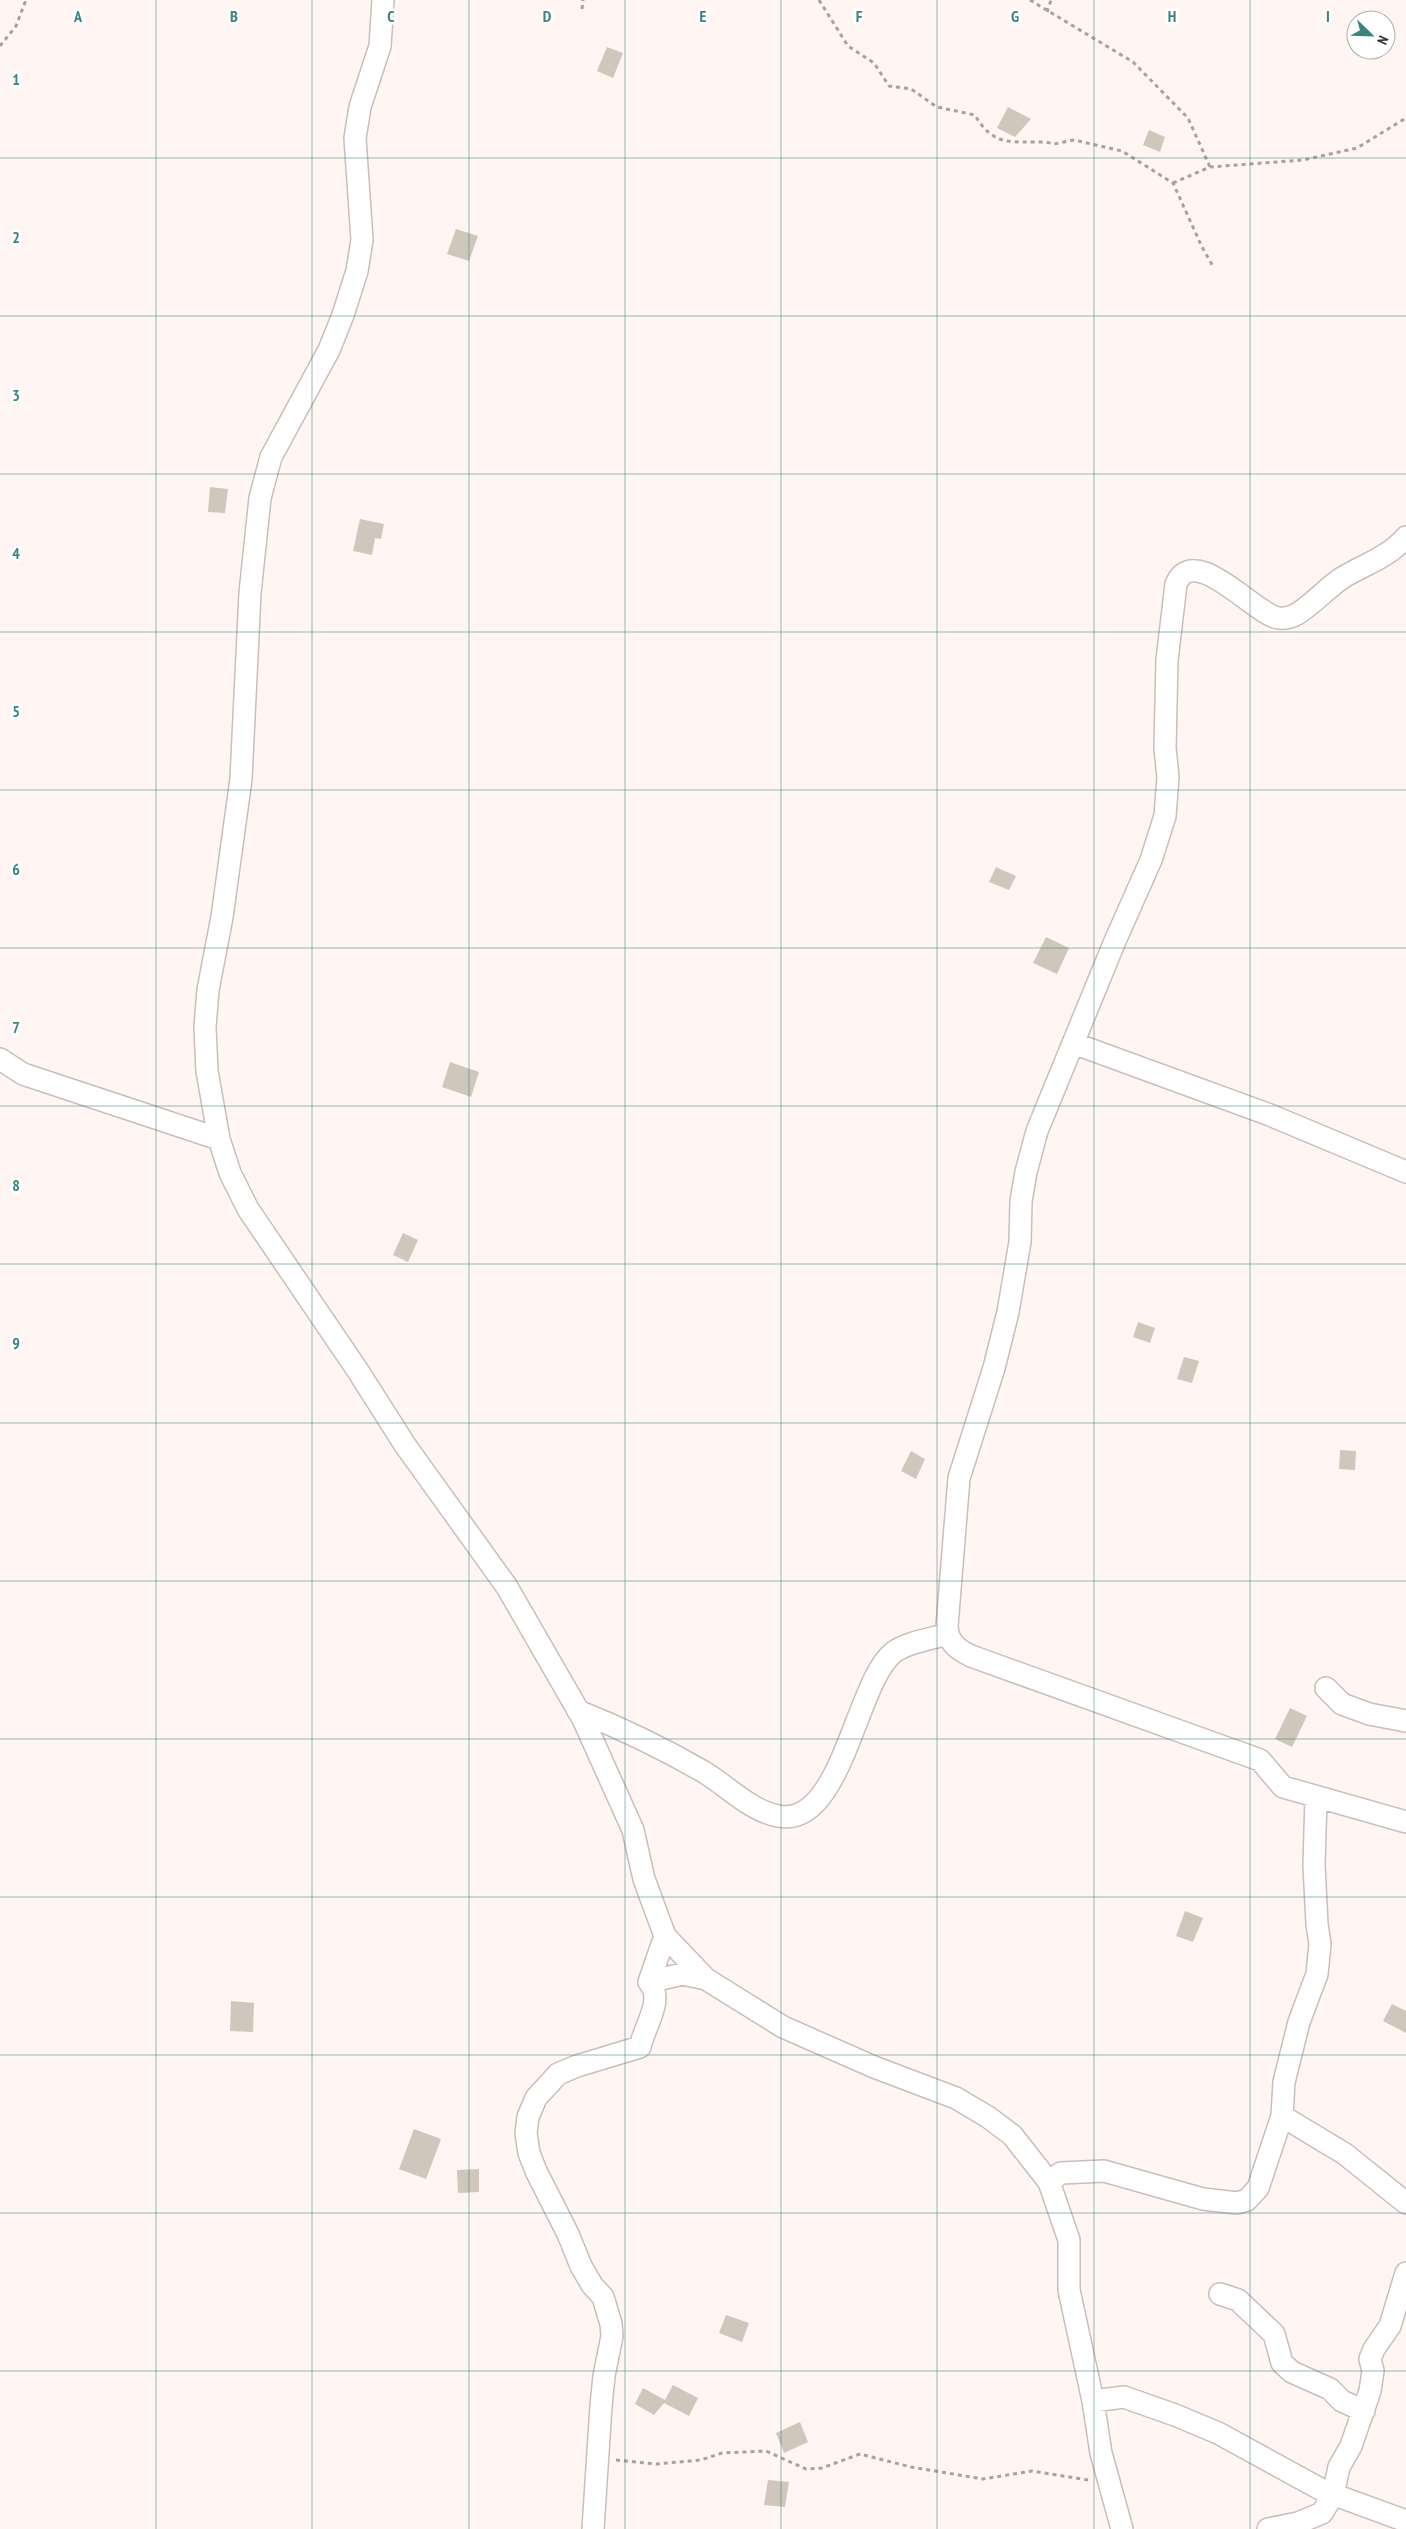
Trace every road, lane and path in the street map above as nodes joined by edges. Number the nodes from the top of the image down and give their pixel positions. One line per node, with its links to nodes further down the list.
1 (26, 0): 9 (path)
2 (383, 0): 17 (street)
3 (584, 0): 7 (path)
4 (819, 0): 12 (path)
5 (1030, 0): 8 (path)
6 (1051, 0): 8 (path)
7 (582, 9)
8 (1046, 12): 11 (path)
9 (0, 46)
10 (1406, 118): 11 (path)
11 (1210, 167): 12 (path)
12 (1173, 183): 13 (path)
13 (1214, 268)
14 (1406, 537): 15 (street)
15 (1073, 1043): 18 (street); 19 (street)
16 (0, 1059): 17 (street)
17 (219, 1139): 21 (street)
18 (1406, 1172)
19 (948, 1634): 21 (street); 23 (street)
20 (1326, 1688): 22 (street)
21 (578, 1711): 25 (street)
22 (1406, 1721)
23 (1316, 1798): 24 (street); 28 (street)
24 (1406, 1822)
25 (665, 1936): 26 (street); 27 (street)
26 (706, 1979): 27 (street); 29 (street)
27 (649, 1982): 35 (street)
28 (1282, 2116): 29 (street); 30 (street)
29 (1049, 2182): 33 (street)
30 (1406, 2203)
31 (1406, 2273): 34 (street)
32 (1220, 2294): 34 (street)
33 (1093, 2401): 36 (street); 37 (street)
34 (1364, 2411): 37 (street)
35 (598, 2460): 36 (path); 39 (street)
36 (1108, 2484): 40 (street)
37 (1334, 2495): 38 (street); 41 (street)
38 (1406, 2521)
39 (594, 2529)
40 (1122, 2529)
41 (1268, 2529)

